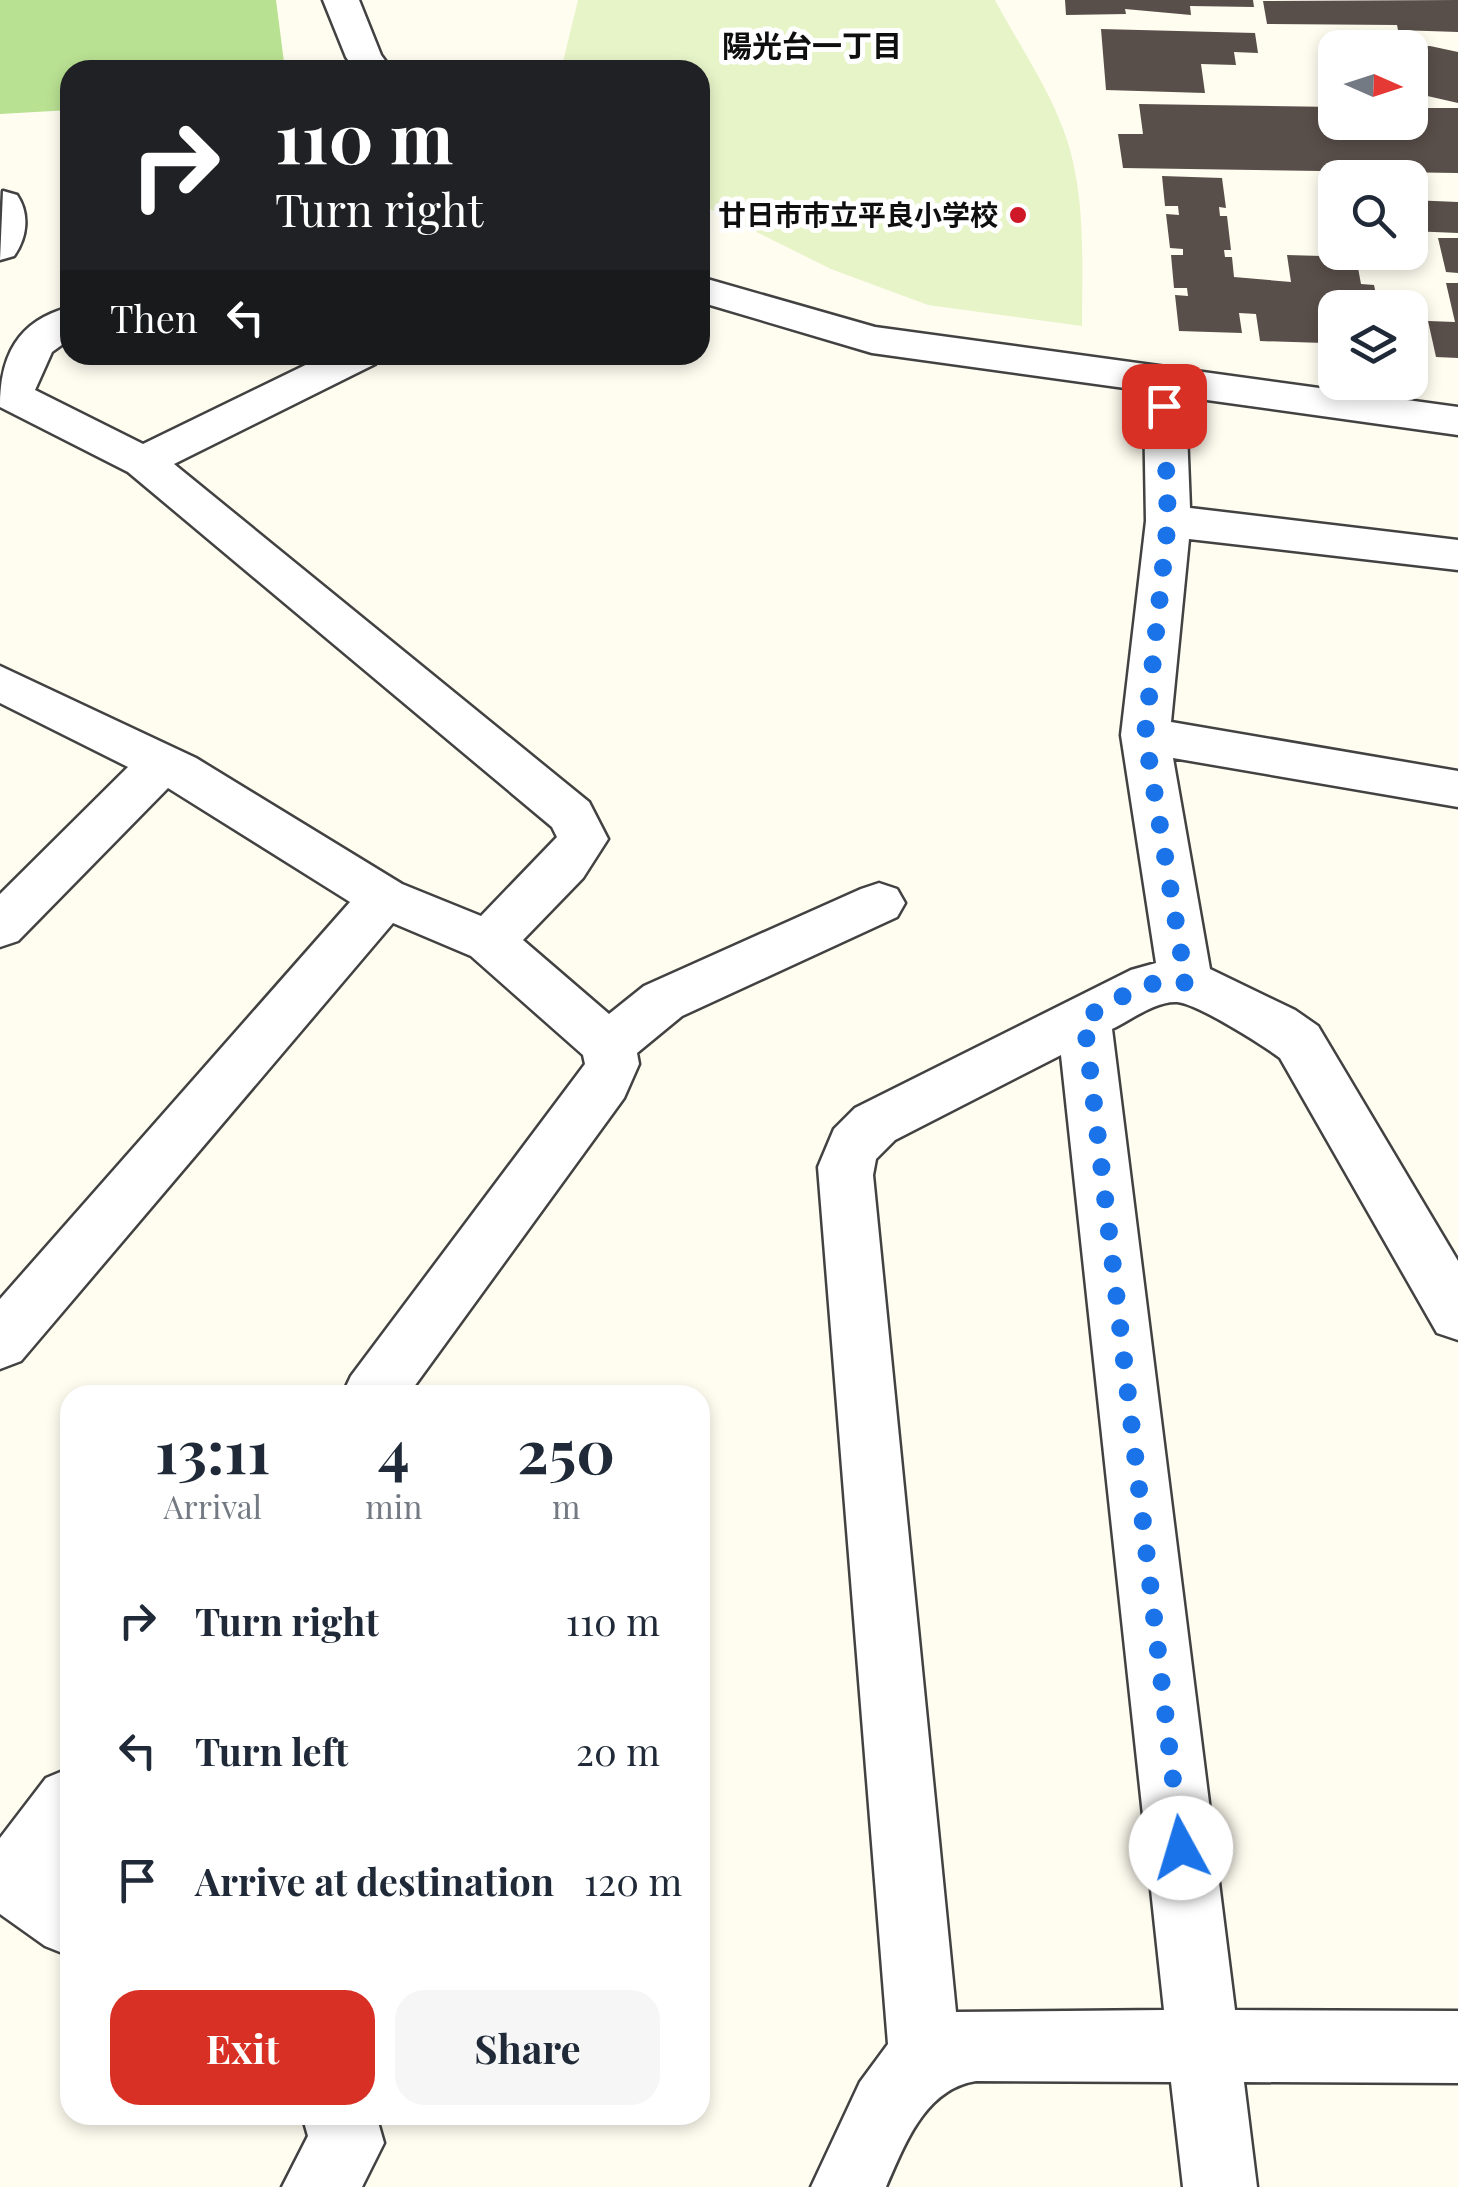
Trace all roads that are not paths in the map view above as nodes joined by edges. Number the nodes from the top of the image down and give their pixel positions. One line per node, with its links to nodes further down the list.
1 (341, 0): 2 (street)
2 (366, 60)
3 (3, 203): 4 (street)
4 (0, 248)
5 (710, 292): 10 (street)
6 (60, 327): 8 (street)
7 (302, 365): 11 (street)
8 (6, 392): 11 (street)
9 (1164, 406): 12 (street)
10 (1458, 421)
11 (143, 462): 21 (street)
12 (1168, 521): 13 (street); 15 (street)
13 (1458, 555)
14 (0, 683): 16 (street)
15 (1145, 735): 17 (street); 22 (street)
16 (164, 763): 18 (street); 20 (street)
17 (1458, 789)
18 (384, 898): 21 (street); 26 (street)
19 (879, 903): 24 (street)
20 (0, 927)
21 (489, 941): 24 (street)
22 (1186, 983): 23 (street); 25 (street)
23 (1084, 1018): 31 (street); 33 (street)
24 (608, 1045): 27 (street)
25 (1458, 1314)
26 (0, 1342)
27 (379, 1385)
28 (60, 1814): 29 (street)
29 (6, 1876): 30 (street)
30 (60, 1914)
31 (1204, 2046): 32 (street); 33 (street); 37 (street)
32 (1458, 2047)
33 (929, 2060): 36 (street)
34 (341, 2125): 35 (street)
35 (319, 2187)
36 (848, 2187)
37 (1220, 2187)

